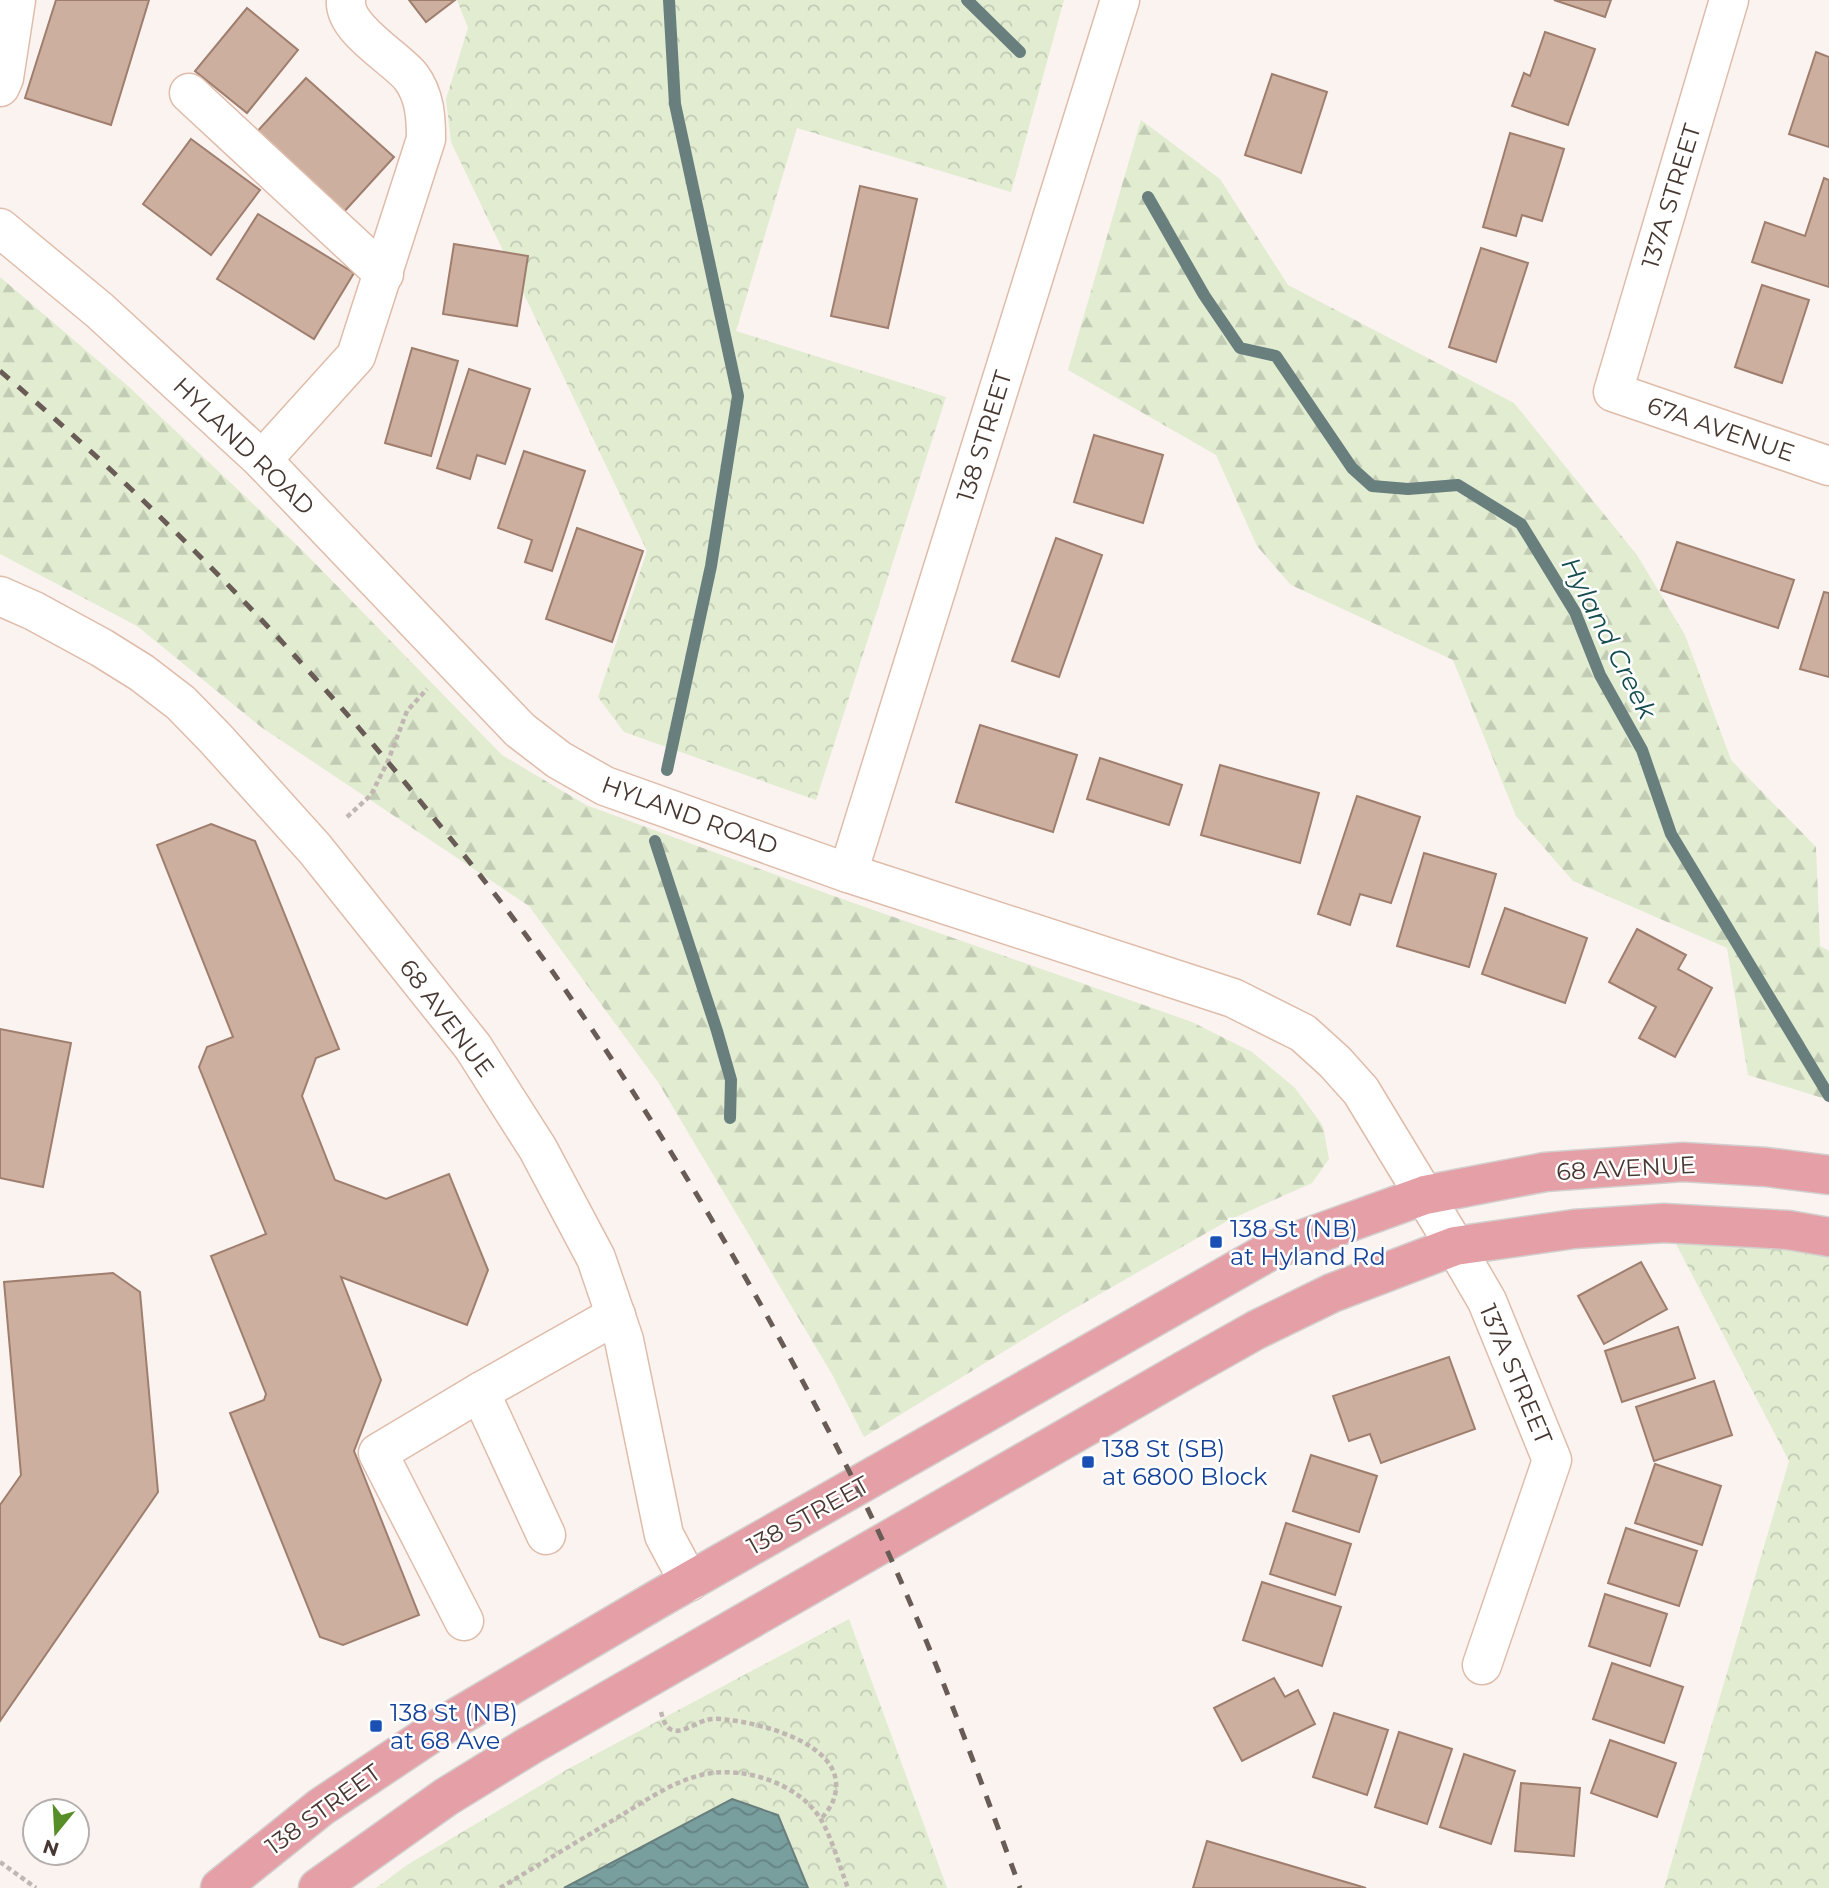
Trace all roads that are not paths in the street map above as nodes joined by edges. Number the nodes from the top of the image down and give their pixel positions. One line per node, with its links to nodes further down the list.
1 (16, 0): 5 (street)
2 (346, 0): 8 (street)
3 (1120, 0): 13 (street, 138 STREET)
4 (1729, 0): 9 (street, 137A STREET)
5 (0, 87)
6 (189, 93): 8 (street)
7 (0, 228): 10 (street, HYLAND ROAD)
8 (384, 275): 10 (street)
9 (1613, 392): 11 (street, 67A AVENUE)
10 (262, 460): 13 (street, HYLAND ROAD)
11 (1829, 466)
12 (0, 596): 18 (street, 68 AVENUE)
13 (848, 873): 15 (street, HYLAND ROAD)
14 (1829, 1175): 15 (main road, 68 AVENUE)
15 (1425, 1195): 17 (street, HYLAND ROAD); 21 (main road, 138 STREET)
16 (1829, 1237): 17 (main road)
17 (1455, 1246): 23 (street, 137A STREET); 25 (main road)
18 (616, 1315): 19 (street); 21 (street, 68 AVENUE)
19 (480, 1392): 20 (street); 22 (street)
20 (546, 1535)
21 (690, 1582): 24 (main road, 138 STREET)
22 (464, 1621)
23 (1482, 1665)
24 (220, 1888)
25 (318, 1888)

